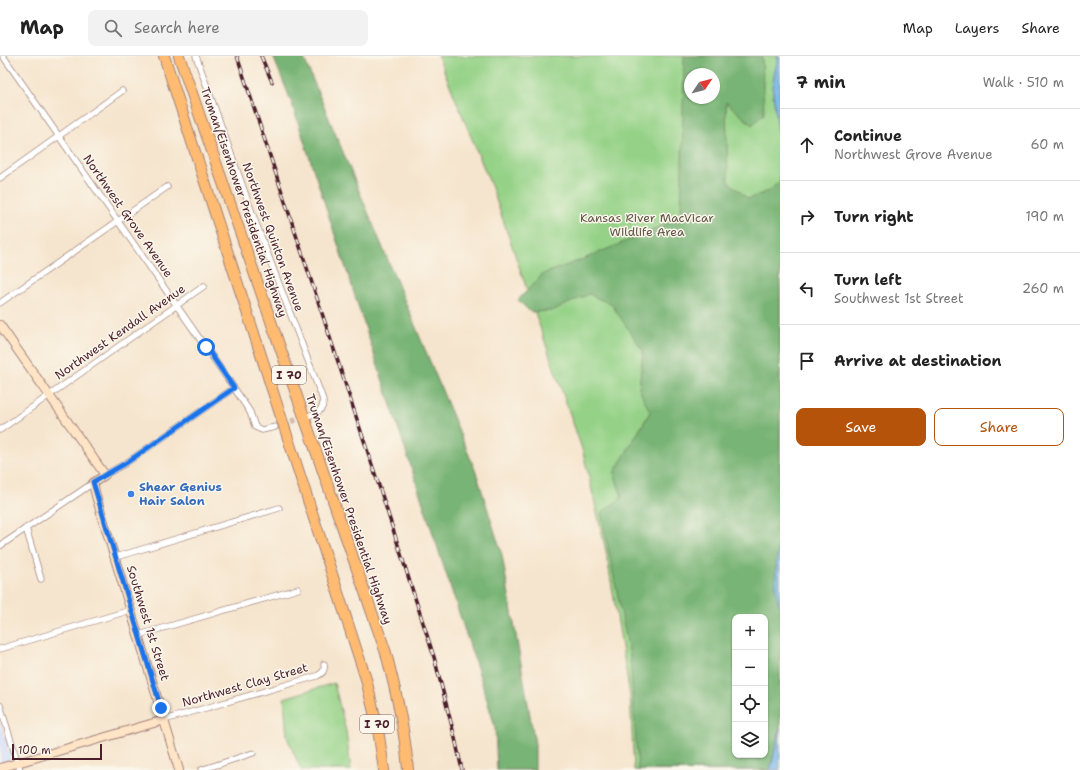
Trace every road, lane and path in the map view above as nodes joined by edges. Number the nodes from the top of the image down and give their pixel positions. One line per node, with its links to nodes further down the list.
1 (3, 56): 6 (street, Northwest Grove Avenue)
2 (164, 56): 38 (highway, I 70)
3 (179, 56): 39 (highway, Truman/Eisenhower Presidential Highway / I 70)
4 (196, 56): 16 (street, Northwest Quinton Avenue)
5 (122, 91): 6 (street)
6 (59, 137): 7 (street); 9 (street, Northwest Grove Avenue)
7 (0, 178)
8 (168, 187): 9 (street)
9 (118, 221): 11 (street); 12 (street, Northwest Grove Avenue)
10 (204, 286): 12 (street, Northwest Kendall Avenue)
11 (0, 303)
12 (176, 305): 14 (street, Northwest Grove Avenue); 15 (street, Northwest Kendall Avenue)
13 (0, 325): 15 (street)
14 (234, 388): 17 (street); 19 (street)
15 (49, 395): 18 (street, Northwest Kendall Avenue); 19 (street)
16 (308, 416)
17 (275, 427)
18 (0, 430)
19 (105, 475): 20 (street)
20 (93, 482): 22 (street); 24 (street, Southwest 1st Street)
21 (279, 508): 24 (street)
22 (26, 528): 23 (street); 25 (street)
23 (0, 546)
24 (116, 557): 27 (street, Southwest 1st Street)
25 (41, 579)
26 (298, 589): 28 (street)
27 (131, 610): 28 (street, Southwest 1st Street); 29 (street)
28 (139, 635): 32 (street, Southwest 1st Street)
29 (0, 649)
30 (324, 664): 32 (street, Northwest Clay Street)
31 (0, 706): 34 (street)
32 (164, 720): 34 (street); 36 (street, Southwest 1st Street)
33 (253, 753): 37 (street)
34 (19, 766): 35 (street)
35 (0, 768)
36 (179, 770)
37 (201, 770)
38 (384, 770)
39 (408, 770)

